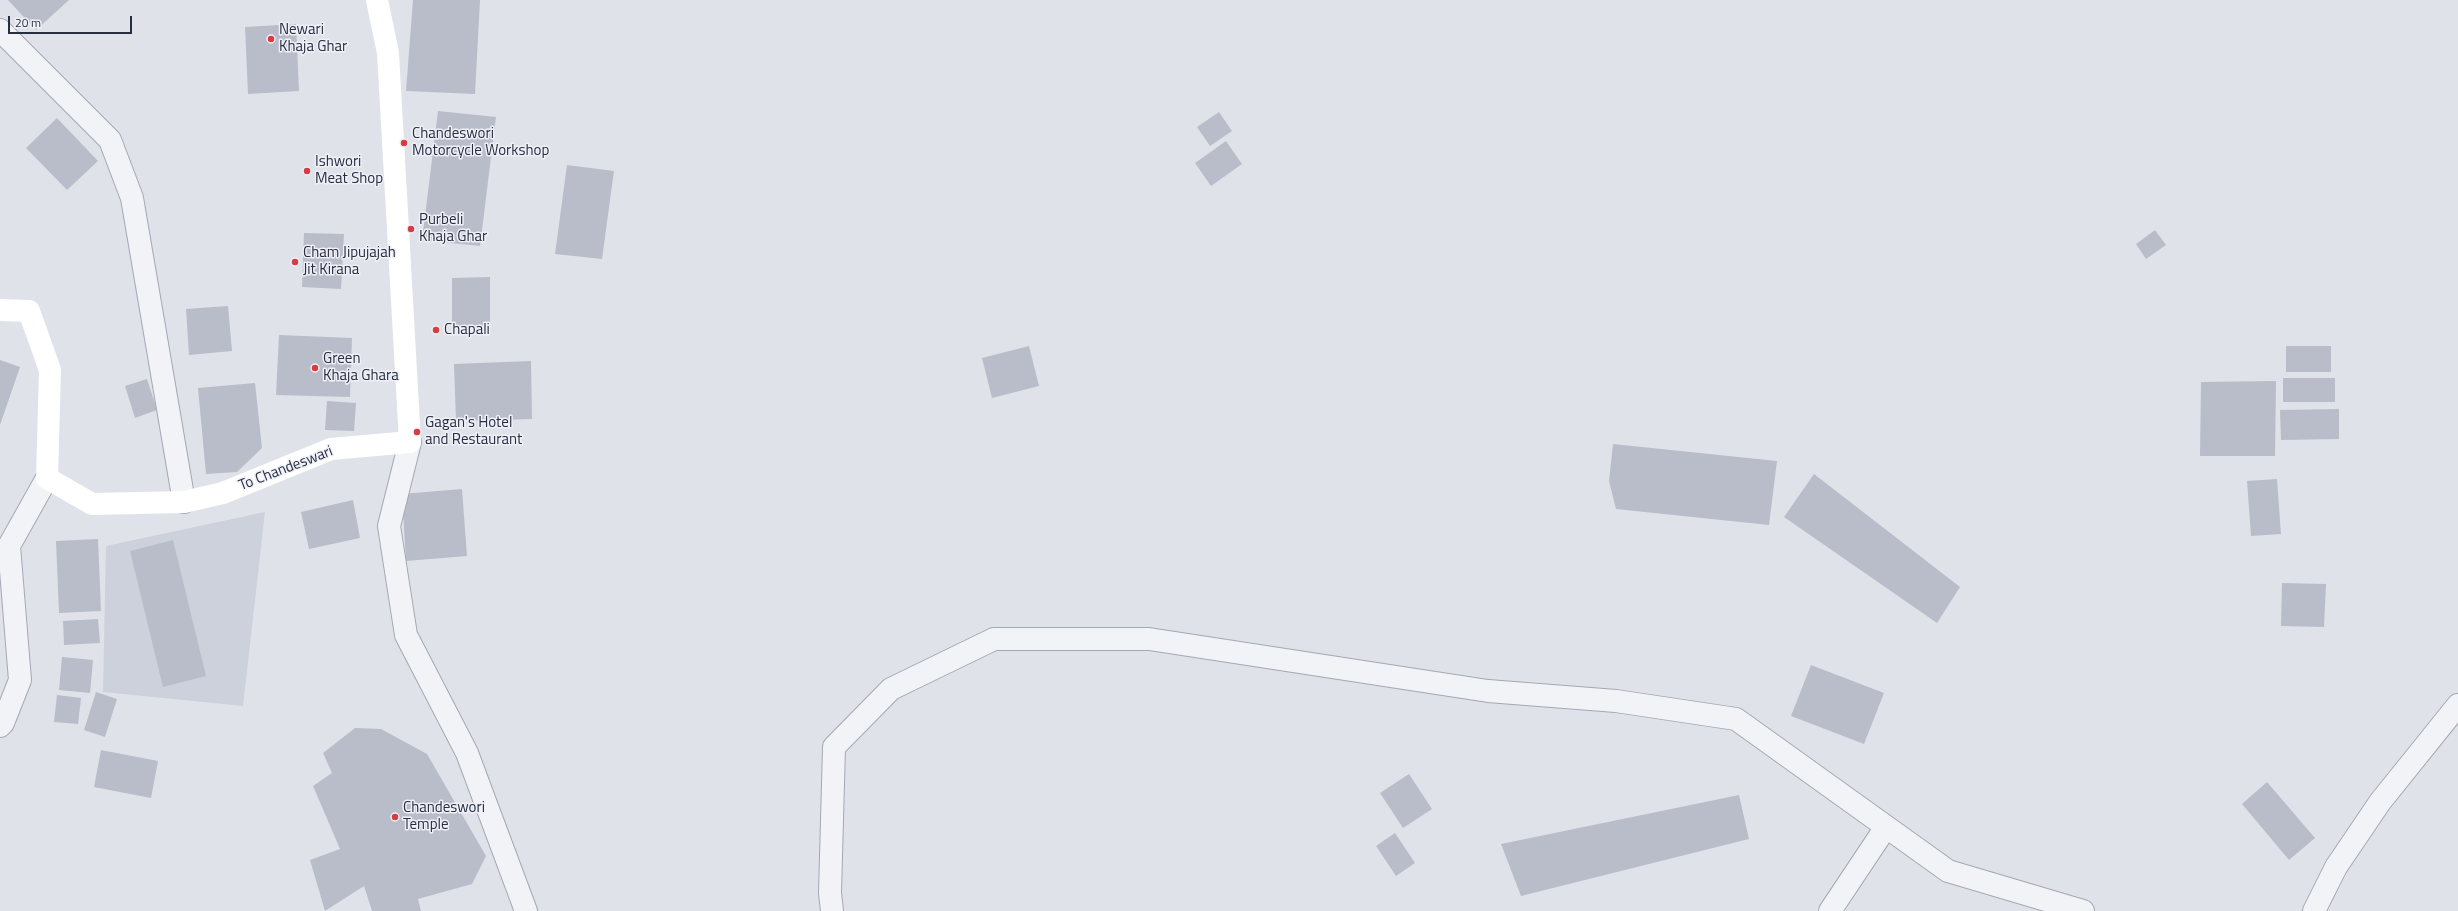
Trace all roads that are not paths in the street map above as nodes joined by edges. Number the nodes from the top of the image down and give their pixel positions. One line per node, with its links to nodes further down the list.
1 (377, 0): 4 (street)
2 (0, 30): 6 (street)
3 (0, 310): 5 (street)
4 (410, 442): 6 (street, To Chandeswari); 10 (street)
5 (47, 478): 6 (street, To Chandeswari); 8 (street)
6 (184, 502)
7 (2458, 705): 14 (street)
8 (0, 726)
9 (1886, 827): 11 (street); 12 (street); 13 (street)
10 (526, 911)
11 (832, 911)
12 (1830, 911)
13 (2083, 911)
14 (2314, 911)

